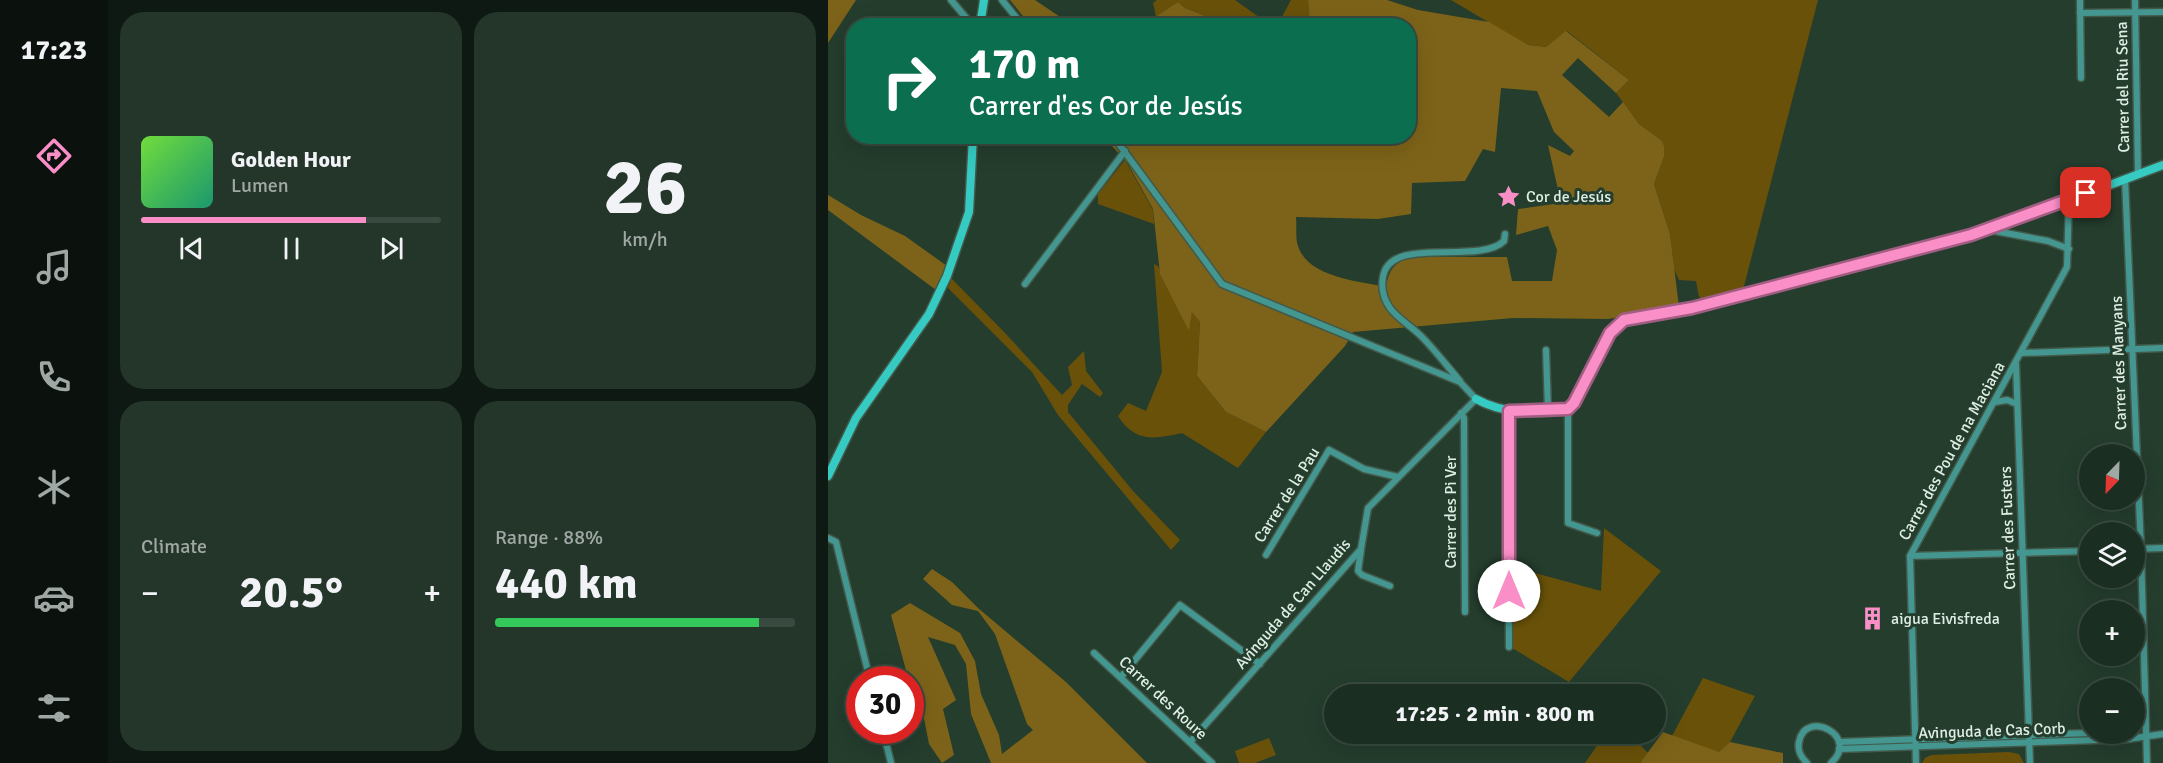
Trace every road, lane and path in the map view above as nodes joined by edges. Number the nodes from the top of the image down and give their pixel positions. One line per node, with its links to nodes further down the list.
1 (951, 0): 9 (street)
2 (984, 0): 10 (street)
3 (1002, 0): 11 (street)
4 (2080, 0): 8 (street)
5 (2135, 0): 6 (street, Carrer del Riu Sena)
6 (2135, 12): 7 (street); 8 (street); 17 (street, Carrer del Riu Sena)
7 (2163, 12)
8 (2080, 13): 12 (street)
9 (966, 18)
10 (981, 18)
11 (1017, 18)
12 (2081, 78)
13 (973, 144): 37 (street)
14 (1119, 144): 15 (street)
15 (1125, 151): 23 (street); 29 (street)
16 (2163, 165): 17 (street)
17 (2138, 174): 18 (street)
18 (2125, 179): 19 (street); 26 (street, Carrer des Manyans)
19 (2069, 200): 20 (street); 22 (street, Carrer des Pou de na Maciana)
20 (1989, 230): 22 (street); 33 (street)
21 (1505, 234): 29 (street)
22 (2069, 249): 27 (street, Carrer des Pou de na Maciana)
23 (1025, 284)
24 (2163, 348): 26 (street)
25 (1546, 350): 34 (street)
26 (2132, 350): 27 (street); 39 (street, Carrer des Manyans)
27 (2022, 353): 28 (street, Carrer des Pou de na Maciana)
28 (2016, 363): 31 (street, Carrer des Pou de na Maciana); 32 (street, Carrer des Fusters)
29 (1460, 382): 30 (street)
30 (1476, 399): 35 (street); 36 (street, Avinguda de Can Llaudis)
31 (1994, 402): 32 (street); 48 (street, Carrer des Pou de na Maciana)
32 (2017, 404): 46 (street, Carrer des Fusters)
33 (1568, 409): 34 (street); 40 (street)
34 (1548, 410): 35 (street)
35 (1509, 411): 52 (street)
36 (1461, 413): 38 (street, Avinguda de Can Llaudis); 51 (street, Carrer des Pi Ver)
37 (828, 476)
38 (1398, 477): 43 (street, Avinguda de Can Llaudis); 47 (street, Carrer de la Pau)
39 (2137, 522)
40 (1597, 533)
41 (828, 538): 55 (street)
42 (2163, 548): 44 (street)
43 (1361, 549): 49 (street); 54 (street, Avinguda de Can Llaudis)
44 (2145, 549)
45 (2079, 551): 46 (street)
46 (2023, 552): 48 (street); 59 (street, Carrer des Fusters)
47 (1266, 555)
48 (1910, 556): 61 (street, Carrer des Pou de na Maciana)
49 (1390, 586)
50 (2140, 588): 60 (street, Carrer des Manyans)
51 (1465, 612)
52 (1509, 647)
53 (1094, 653): 56 (street, Carrer des Roure)
54 (1260, 664): 56 (street); 62 (street, Avinguda de Can Llaudis)
55 (867, 666)
56 (1120, 677): 62 (street, Carrer des Roure)
57 (2079, 733): 59 (street, Avinguda de Cas Corb)
58 (2163, 734): 60 (street, Avinguda de Cas Corb)
59 (2029, 735): 61 (street, Avinguda de Cas Corb); 63 (street, Carrer des Fusters)
60 (2146, 735): 63 (street, Avinguda de Cas Corb); 73 (street, Carrer des Manyans)
61 (1916, 739): 65 (street, Avinguda de Cas Corb); 66 (street, Carrer des Pou de na Maciana)
62 (1190, 742): 68 (street, Carrer des Roure)
63 (2030, 743): 66 (street, Avinguda de Cas Corb); 72 (street, Carrer des Fusters)
64 (886, 744): 67 (street)
65 (1839, 746): 66 (street, Avinguda de Cas Corb); 69 (street); 70 (street)
66 (1916, 747): 71 (street, Carrer des Pou de na Maciana)
67 (891, 763)
68 (1212, 763)
69 (1807, 763)
70 (1831, 763)
71 (1916, 763)
72 (2030, 763)
73 (2147, 763)

